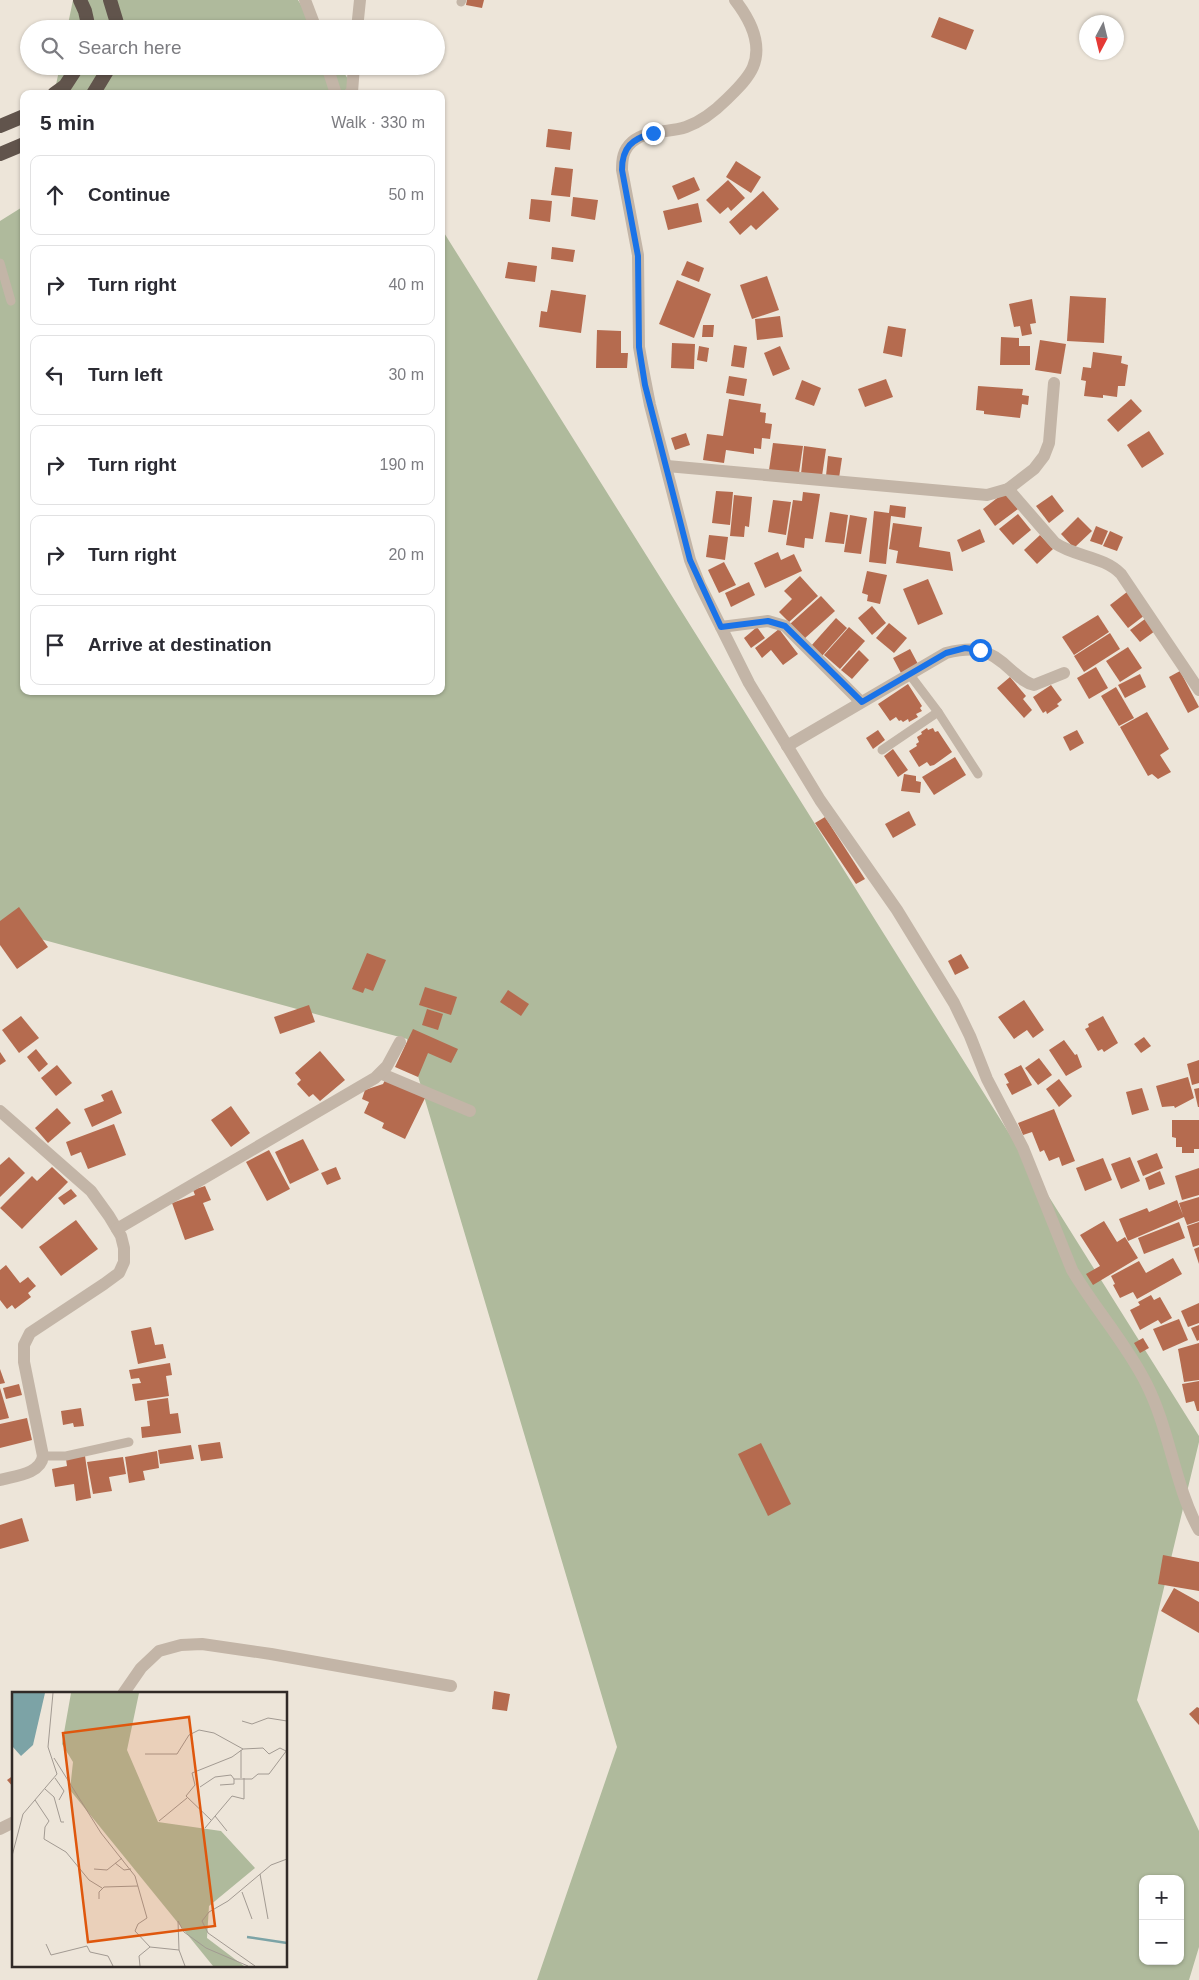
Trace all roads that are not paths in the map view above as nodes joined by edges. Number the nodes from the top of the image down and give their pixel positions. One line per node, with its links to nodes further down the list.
1 (80, 0): 6 (highway)
2 (110, 0): 7 (highway)
3 (305, 0): 8 (street)
4 (360, 0): 9 (street)
5 (735, 0): 25 (street)
6 (87, 20)
7 (116, 20)
8 (313, 20)
9 (359, 20)
10 (72, 75): 14 (highway)
11 (105, 75): 15 (highway)
12 (330, 75): 16 (street)
13 (353, 75): 17 (street)
14 (60, 90)
15 (95, 90)
16 (335, 90)
17 (352, 90)
18 (20, 118): 19 (highway)
19 (0, 126)
20 (20, 146): 21 (highway)
21 (0, 154)
22 (0, 263): 23 (lane)
23 (11, 301)
24 (1054, 383): 26 (street)
25 (667, 466): 26 (street); 27 (street)
26 (1008, 489): 30 (street)
27 (721, 627): 31 (street); 33 (street)
28 (1064, 673): 29 (street)
29 (910, 675): 31 (street); 32 (lane)
30 (1199, 690)
31 (862, 702): 33 (street)
32 (938, 712): 34 (lane); 35 (lane)
33 (787, 746): 44 (street)
34 (882, 750)
35 (978, 774)
36 (400, 1042): 37 (street)
37 (382, 1074): 39 (street); 40 (street)
38 (0, 1111): 40 (street)
39 (470, 1111)
40 (117, 1229): 42 (street)
41 (129, 1442): 42 (lane)
42 (43, 1456): 43 (street)
43 (0, 1480)
44 (1199, 1530)
45 (452, 1686): 46 (street)
46 (124, 1692)
47 (12, 1823): 48 (street)
48 (0, 1829)

